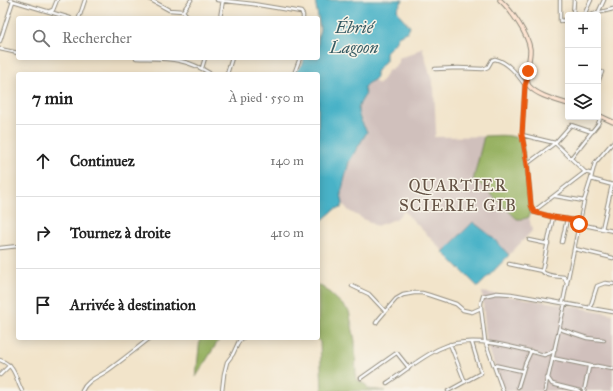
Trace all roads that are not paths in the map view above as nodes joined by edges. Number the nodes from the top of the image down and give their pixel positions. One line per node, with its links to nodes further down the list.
1 (11, 0): 15 (street); 26 (street)
2 (57, 0): 15 (street)
3 (85, 0): 21 (street)
4 (151, 0): 14 (street)
5 (191, 0): 14 (street)
6 (217, 0): 7 (street)
7 (222, 0): 23 (street); 24 (street)
8 (500, 0): 38 (street)
9 (560, 0): 25 (street)
10 (574, 0): 16 (street)
11 (591, 0): 17 (street)
12 (604, 0): 18 (street)
13 (613, 9): 19 (street)
14 (183, 11): 22 (street)
15 (49, 12): 20 (street)
16 (573, 12)
17 (585, 12)
18 (598, 12)
19 (601, 12)
20 (63, 16)
21 (81, 16)
22 (187, 16)
23 (220, 16)
24 (303, 16)
25 (565, 20)
26 (0, 41)
27 (0, 49): 28 (street)
28 (16, 53)
29 (182, 60): 33 (street)
30 (204, 60): 33 (street)
31 (231, 60): 36 (street)
32 (299, 60): 37 (street)
33 (202, 68): 35 (street)
34 (435, 69): 38 (street)
35 (208, 72)
36 (228, 72)
37 (295, 72)
38 (526, 82): 39 (street); 44 (street)
39 (565, 103)
40 (601, 116): 42 (street)
41 (599, 120): 43 (street)
42 (613, 122)
43 (592, 132): 46 (street); 47 (street)
44 (522, 135): 46 (street); 48 (street)
45 (613, 142): 50 (street)
46 (555, 143): 47 (street); 48 (street)
47 (571, 158): 49 (street)
48 (527, 164): 55 (street)
49 (585, 172): 50 (street); 53 (street)
50 (592, 174): 51 (street)
51 (592, 179): 52 (street); 54 (street)
52 (612, 185): 59 (street)
53 (554, 196): 54 (street); 55 (street)
54 (584, 201): 58 (street)
55 (534, 211): 56 (street)
56 (553, 217): 57 (street); 63 (street)
57 (567, 219): 58 (street); 62 (street)
58 (579, 223): 59 (street); 66 (street)
59 (602, 229): 60 (street)
60 (613, 231)
61 (529, 240): 63 (street)
62 (562, 242)
63 (548, 244): 69 (street)
64 (16, 246): 65 (street)
65 (0, 248)
66 (574, 249): 67 (street); 71 (street)
67 (613, 258)
68 (509, 264): 69 (street)
69 (542, 271): 71 (street)
70 (613, 284): 75 (street)
71 (567, 285): 73 (street)
72 (352, 286): 76 (street)
73 (564, 303): 74 (street); 75 (street); 79 (street)
74 (481, 308): 76 (street); 83 (street)
75 (590, 308): 77 (street)
76 (385, 311): 78 (street)
77 (613, 312)
78 (376, 323)
79 (560, 329): 82 (street); 86 (street)
80 (147, 340): 103 (street)
81 (240, 340): 104 (street)
82 (604, 340)
83 (485, 341): 84 (street); 87 (street); 91 (street)
84 (472, 343): 85 (street); 99 (street)
85 (450, 344): 93 (street); 99 (street)
86 (554, 349): 87 (street); 88 (street)
87 (531, 351): 95 (street)
88 (552, 358): 92 (street); 98 (street)
89 (0, 360): 90 (street)
90 (10, 365): 96 (street); 102 (street)
91 (494, 365): 95 (street); 106 (street)
92 (592, 366): 94 (street); 109 (street)
93 (409, 368): 97 (street); 100 (street)
94 (613, 369)
95 (522, 371): 101 (street)
96 (0, 375)
97 (361, 378)
98 (548, 378): 107 (street); 108 (street)
99 (465, 382): 105 (street)
100 (387, 383)
101 (518, 387)
102 (22, 391)
103 (82, 391)
104 (222, 391)
105 (448, 391)
106 (503, 391)
107 (545, 391)
108 (580, 391)
109 (584, 391)

